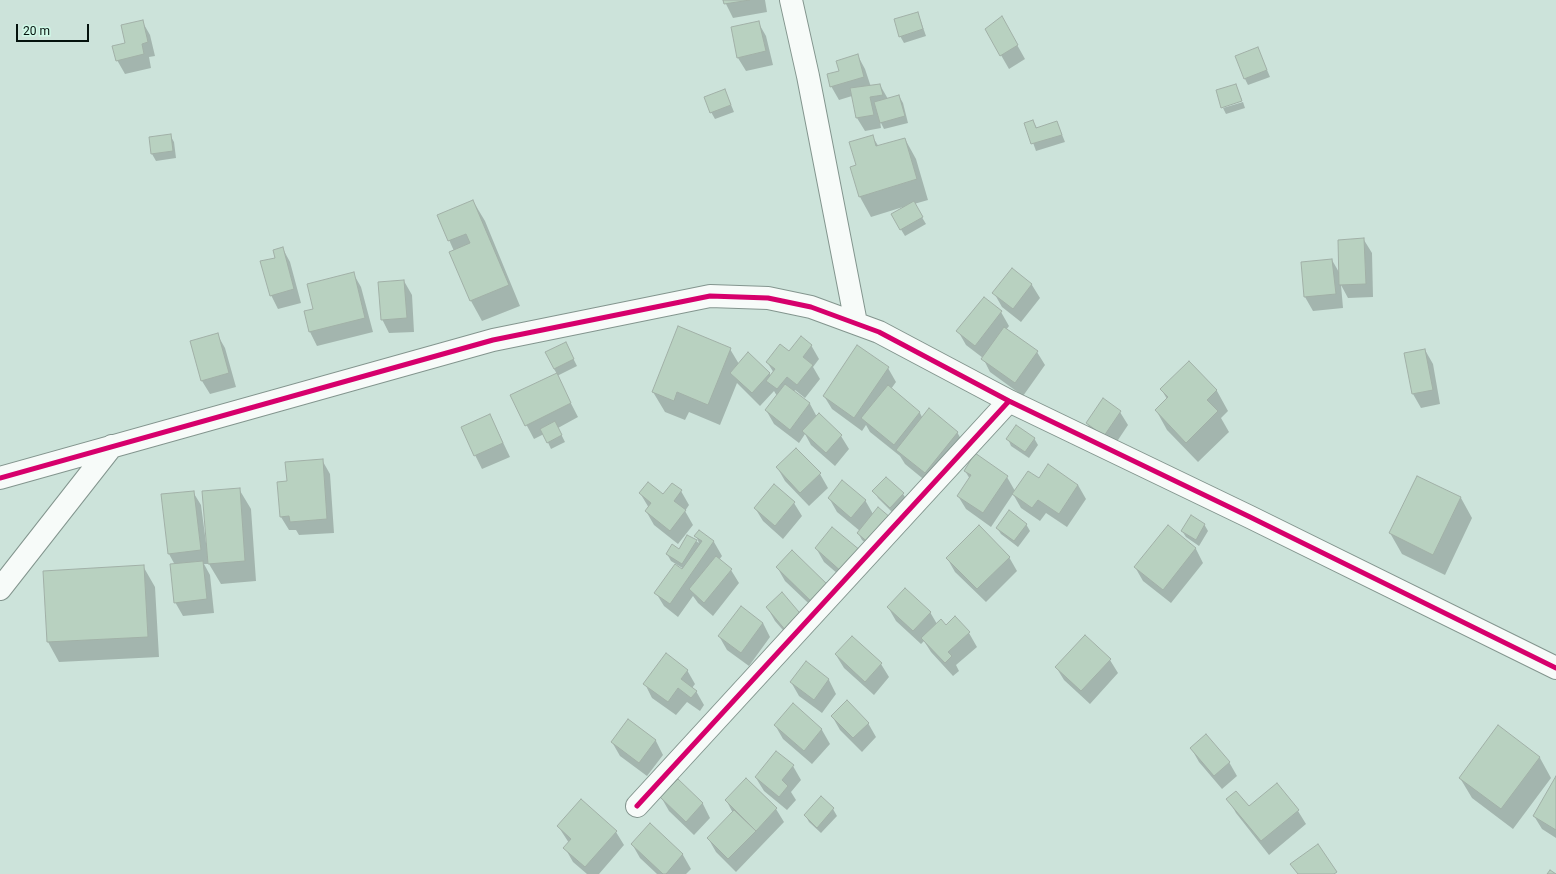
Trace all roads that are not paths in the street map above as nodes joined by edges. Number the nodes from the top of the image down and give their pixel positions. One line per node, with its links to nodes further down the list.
1 (792, 0): 2 (street)
2 (856, 324): 3 (street); 4 (street)
3 (1009, 401): 7 (street); 8 (street)
4 (112, 446): 5 (street); 6 (street)
5 (0, 478)
6 (0, 589)
7 (1556, 668)
8 (637, 806)

